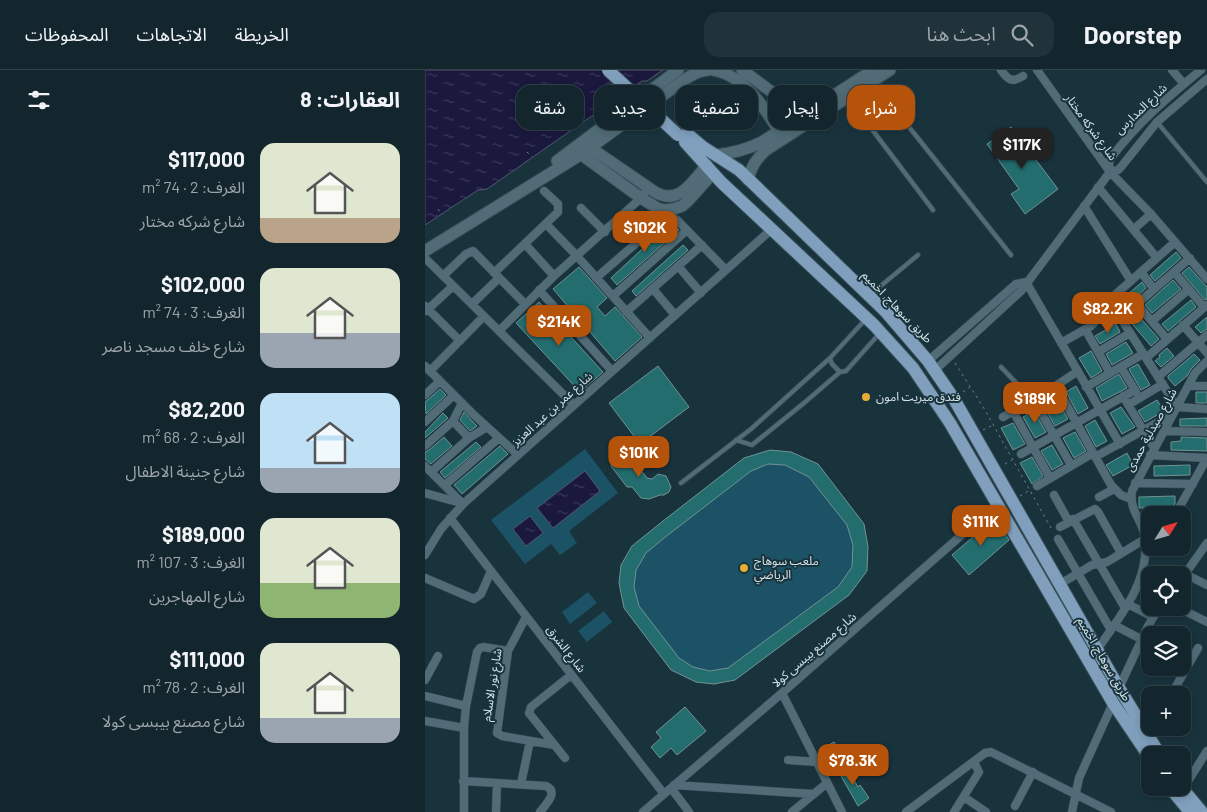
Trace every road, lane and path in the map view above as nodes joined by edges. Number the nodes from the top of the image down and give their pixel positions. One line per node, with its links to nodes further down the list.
1 (608, 70): 22 (main road, bridge)
2 (617, 70): 22 (main road)
3 (678, 70): 24 (main road)
4 (708, 70): 24 (main road)
5 (713, 70): 23 (main road)
6 (742, 70): 16 (main road)
7 (890, 70): 12 (main road)
8 (1001, 70): 13 (street)
9 (1037, 70): 29 (street, شارع شركه مختار)
10 (1172, 70): 15 (street)
11 (1201, 70): 15 (street, شارع المدارس)
12 (871, 75): 17 (main road); 52 (lane)
13 (1023, 76)
14 (1207, 79): 20 (street, شارع المدارس)
15 (1183, 84): 19 (street, شارع المدارس)
16 (768, 89)
17 (845, 93): 18 (main road); 39 (lane)
18 (837, 98)
19 (1150, 113): 20 (street); 29 (street, شارع المدارس)
20 (1157, 122): 29 (street, شارع المدارس); 31 (lane)
21 (788, 130): 23 (main road)
22 (681, 133): 26 (main road, طريق سوهاج, اخميم); 28 (main road, طريق سوهاج, اخميم)
23 (781, 135): 26 (main road); 30 (main road)
24 (581, 149): 32 (main road); 35 (main road); 50 (main road)
25 (527, 152): 27 (path)
26 (716, 155): 30 (main road, طريق سوهاج, اخميم)
27 (531, 157)
28 (710, 169): 32 (main road); 35 (main road); 45 (main road, طريق سوهاج, اخميم)
29 (1110, 172): 33 (street, شارع المدارس); 40 (street, شارع شركه مختار)
30 (749, 180): 75 (main road, طريق سوهاج, اخميم)
31 (1207, 182)
32 (648, 187): 35 (street)
33 (1098, 187): 36 (street, شارع المدارس); 43 (street)
34 (544, 191): 42 (street)
35 (641, 198): 46 (street)
36 (1084, 206): 66 (street); 67 (street, شارع المدارس)
37 (581, 208): 46 (street)
38 (438, 209): 41 (path)
39 (933, 210)
40 (1151, 214): 43 (street); 47 (street, شارع شركه مختار)
41 (442, 215)
42 (546, 224): 48 (street); 53 (street)
43 (1134, 229): 55 (street)
44 (687, 230): 49 (street); 64 (street); 74 (street)
45 (772, 230): 58 (street, شارع عمر بن عبد العزيز); 88 (main road, طريق سوهاج, اخميم)
46 (605, 232): 53 (street)
47 (1175, 242): 55 (street); 56 (street, شارع شركه مختار)
48 (525, 244): 62 (street); 63 (street)
49 (702, 246): 57 (street); 58 (street)
50 (425, 251)
51 (918, 255): 75 (lane)
52 (1011, 255)
53 (577, 256): 63 (street); 64 (street)
54 (425, 258): 61 (street)
55 (1157, 258): 59 (street)
56 (1190, 258): 60 (street); 65 (street, شارع شركه مختار)
57 (678, 266): 69 (street); 73 (street)
58 (726, 270): 73 (street, شارع عمر بن عبد العزيز)
59 (1141, 272): 66 (street); 70 (street)
60 (1174, 272): 70 (street); 71 (street)
61 (443, 276): 62 (street); 68 (street)
62 (497, 276): 77 (street); 78 (street)
63 (554, 276): 72 (street)
64 (596, 278): 74 (street)
65 (1207, 278)
66 (1131, 281): 76 (street)
67 (1027, 282): 97 (street); 101 (street, شارع المدارس); 105 (street, شارع المدارس)
68 (453, 286): 77 (street); 81 (street)
69 (653, 289): 82 (street); 84 (street)
70 (1154, 289): 79 (street)
71 (1189, 289): 80 (street); 87 (street)
72 (539, 290): 78 (street); 109 (street)
73 (701, 292): 84 (street, شارع عمر بن عبد العزيز)
74 (613, 296): 82 (street)
75 (869, 296): 83 (main road, طريق سوهاج, اخميم)
76 (1110, 301): 86 (street); 90 (street)
77 (472, 304): 85 (street)
78 (525, 304): 91 (street)
79 (1137, 304): 86 (street); 87 (street)
80 (1206, 306): 89 (street)
81 (426, 309): 96 (street)
82 (626, 312): 94 (street)
83 (886, 312): 88 (main road); 105 (main road, طريق سوهاج, اخميم)
84 (675, 315): 94 (street, شارع عمر بن عبد العزيز)
85 (484, 316): 91 (street); 96 (street)
86 (1121, 318): 92 (street)
87 (1152, 321): 95 (street)
88 (874, 325): 103 (lane); 111 (lane); 167 (main road, طريق سوهاج, اخميم)
89 (1183, 325): 95 (street); 98 (street)
90 (1085, 329): 97 (street); 99 (street)
91 (499, 331): 127 (street)
92 (1130, 333): 99 (street); 102 (street)
93 (1207, 335): 98 (street)
94 (650, 338): 109 (street, شارع عمر بن عبد العزيز)
95 (1167, 339): 102 (street)
96 (460, 341): 108 (street)
97 (1061, 343): 110 (street)
98 (1198, 343): 100 (street); 113 (street)
99 (1098, 352): 112 (street)
100 (1207, 353)
101 (951, 356): 105 (street, شارع المدارس); 160 (path)
102 (1145, 356): 106 (street); 113 (street)
103 (830, 358): 111 (lane); 144 (lane)
104 (1207, 361): 117 (street, شارع صيدلية حمدى)
105 (932, 365): 166 (main road, طريق سوهاج, اخميم)
106 (1121, 366): 112 (street); 120 (street)
107 (1001, 367): 125 (lane)
108 (427, 369): 114 (street)
109 (612, 371): 127 (street, شارع عمر بن عبد العزيز)
110 (1078, 371): 116 (street); 119 (street)
111 (840, 372): 144 (lane)
112 (1110, 373): 119 (street)
113 (1158, 377): 115 (street)
114 (440, 381): 121 (street); 122 (street)
115 (1163, 384): 124 (street); 131 (street)
116 (1056, 386): 125 (street); 136 (street)
117 (1188, 386): 118 (street); 131 (street, شارع صيدلية حمدى)
118 (1207, 386)
119 (1087, 387): 129 (street)
120 (1135, 390): 123 (street); 124 (street)
121 (425, 395)
122 (454, 395): 126 (street); 134 (street)
123 (1123, 396): 128 (street); 129 (street)
124 (1140, 398): 128 (street)
125 (1032, 401): 132 (street); 141 (street)
126 (462, 403): 135 (street); 137 (street)
127 (574, 405): 149 (street, شارع عمر بن عبد العزيز)
128 (1128, 405): 138 (street)
129 (1100, 409): 136 (street); 145 (street)
130 (1207, 409): 131 (street)
131 (1175, 410): 138 (street); 139 (street, شارع صيدلية حمدى)
132 (1013, 411): 133 (street); 147 (street)
133 (1003, 417)
134 (426, 420)
135 (453, 421): 142 (street); 146 (street)
136 (1076, 422): 141 (street); 151 (street)
137 (487, 427): 142 (street); 143 (street)
138 (1143, 430): 145 (street); 148 (street)
139 (1163, 431): 140 (street); 148 (street, شارع صيدلية حمدى)
140 (1207, 432)
141 (1054, 435): 147 (street); 153 (street)
142 (469, 438): 154 (street)
143 (499, 438): 149 (street); 159 (street)
144 (736, 440): 156 (lane)
145 (1120, 444): 151 (street)
146 (425, 446)
147 (1033, 447): 150 (street); 155 (street)
148 (1152, 452): 152 (street); 157 (street, شارع صيدلية حمدى)
149 (518, 454): 168 (street, شارع عمر بن عبد العزيز)
150 (1021, 454)
151 (1094, 455): 153 (street); 161 (street)
152 (1207, 458): 158 (street)
153 (1071, 466): 155 (street)
154 (428, 469): 159 (street)
155 (1050, 478): 160 (street)
156 (681, 483)
157 (1135, 483): 158 (street); 165 (street, شارع صيدلية حمدى)
158 (1193, 484): 169 (street)
159 (445, 485): 168 (street)
160 (1033, 488): 166 (path); 174 (path)
161 (1114, 489): 164 (street); 165 (street)
162 (425, 492): 168 (street)
163 (1054, 496): 171 (street)
164 (1099, 497)
165 (1131, 499): 172 (street)
166 (1012, 500): 186 (main road, طريق سوهاج, اخميم)
167 (998, 503): 204 (street, شارع مصنع بيبسى كولا); 206 (main road, طريق سوهاج, اخميم)
168 (463, 504): 170 (street, شارع عمر بن عبد العزيز)
169 (1180, 506)
170 (450, 518): 178 (street, شارع عمر بن عبد العزيز); 182 (street, شارع الشرق)
171 (1071, 521): 173 (street); 177 (street); 180 (street)
172 (1141, 523)
173 (1060, 527)
174 (1058, 539): 183 (street)
175 (1141, 541): 177 (street)
176 (1207, 543): 181 (street)
177 (1121, 553): 180 (street)
178 (425, 555)
179 (1144, 556): 188 (street)
180 (1099, 563): 183 (street); 188 (street)
181 (1191, 566)
182 (491, 571): 184 (street); 190 (street, شارع الشرق)
183 (1078, 573): 186 (street); 194 (street)
184 (425, 578)
185 (1191, 579): 187 (street)
186 (1059, 584): 197 (main road, طريق سوهاج, اخميم)
187 (1207, 585)
188 (1126, 606): 191 (street); 194 (street)
189 (1191, 614): 192 (street)
190 (526, 617): 198 (street, شارع نور الاسلام); 200 (street, شارع الشرق)
191 (1153, 617): 193 (street)
192 (1207, 622)
193 (1148, 626)
194 (1112, 628): 195 (street); 197 (street)
195 (1141, 639): 203 (street)
196 (1198, 648): 202 (street)
197 (1097, 650): 203 (main road, طريق سوهاج, اخميم)
198 (508, 651): 207 (street); 211 (street, شارع نور الاسلام)
199 (438, 656): 201 (street)
200 (571, 675): 212 (street); 227 (street, شارع الشرق)
201 (425, 680)
202 (1176, 686)
203 (1119, 688): 208 (main road, طريق سوهاج, اخميم)
204 (782, 693): 217 (street); 225 (street, شارع مصنع بيبسى كولا)
205 (425, 696): 207 (street)
206 (1113, 703): 213 (main road, طريق سوهاج, اخميم); 226 (street)
207 (466, 706): 210 (street)
208 (1141, 718)
209 (425, 721): 210 (street)
210 (464, 728): 221 (street)
211 (530, 741): 212 (street, شارع نور الاسلام); 224 (street)
212 (554, 745): 215 (street)
213 (1142, 746)
214 (1207, 751): 220 (street)
215 (565, 758)
216 (788, 760): 217 (street)
217 (817, 762): 223 (street)
218 (974, 762): 219 (street); 231 (street); 233 (street)
219 (1033, 772): 226 (street); 232 (street)
220 (1191, 776)
221 (463, 781): 222 (street); 234 (street)
222 (497, 783): 224 (street); 235 (street)
223 (827, 783): 228 (street); 240 (street)
224 (521, 784): 236 (street)
225 (673, 786): 227 (street, شارع مصنع بيبسى كولا); 228 (street); 238 (street)
226 (1075, 793): 243 (street); 244 (street)
227 (664, 794): 237 (street, شارع مصنع بيبسى كولا)
228 (814, 794): 239 (street)
229 (1177, 796): 245 (main road)
230 (1189, 796): 246 (main road)
231 (964, 797): 241 (street); 242 (street)
232 (1015, 806)
233 (911, 811)
234 (464, 812)
235 (496, 812)
236 (540, 812)
237 (643, 812)
238 (689, 812)
239 (791, 812)
240 (842, 812)
241 (955, 812)
242 (986, 812)
243 (1072, 812)
244 (1111, 812)
245 (1190, 812)
246 (1202, 812)

